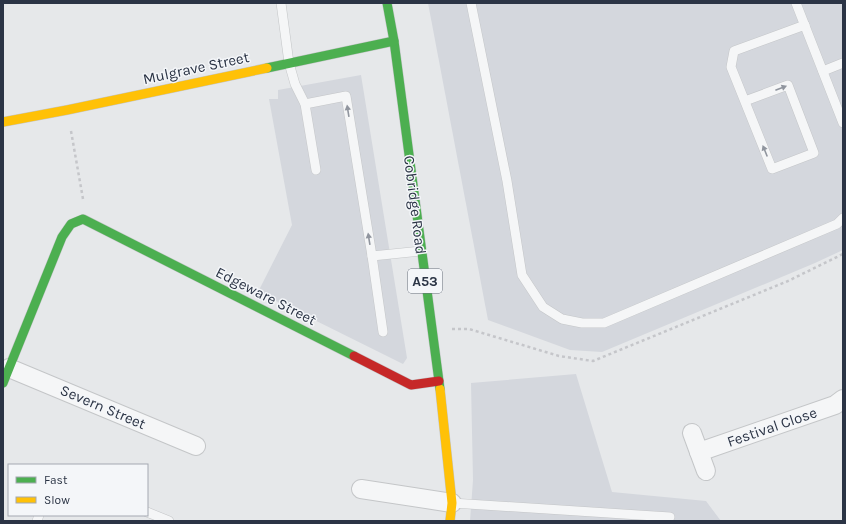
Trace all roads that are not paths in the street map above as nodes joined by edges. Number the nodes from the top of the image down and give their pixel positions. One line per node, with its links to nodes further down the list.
1 (280, 3): 7 (lane)
2 (387, 3): 6 (main road, Cobridge Road / A53)
3 (471, 3): 15 (lane)
4 (796, 3): 5 (lane)
5 (805, 25): 9 (lane); 10 (lane)
6 (394, 41): 7 (main road, Mulgrave Street); 16 (main road, Cobridge Road / A53)
7 (290, 63): 11 (lane); 12 (main road, Mulgrave Street)
8 (843, 63): 9 (lane)
9 (823, 71): 13 (lane)
10 (745, 102): 10 (lane, one-way to 10)
11 (305, 104): 14 (lane); 17 (lane, one-way to 11)
12 (3, 122)
13 (843, 123)
14 (316, 170)
15 (843, 218)
16 (421, 251): 17 (lane); 20 (main road, Cobridge Road / A53)
17 (372, 256): 18 (lane)
18 (383, 332)
19 (6, 375): 20 (main road, Edgeware Street); 23 (street, Severn Street)
20 (439, 381): 27 (main road, Cobridge Road / A53)
21 (843, 399): 24 (street, Festival Close)
22 (692, 433): 24 (street)
23 (196, 446)
24 (699, 452): 25 (street)
25 (706, 471)
26 (361, 489): 27 (street)
27 (452, 503): 29 (lane); 31 (main road, Cobridge Road / A53)
28 (148, 512): 30 (lane)
29 (670, 517)
30 (169, 521)
31 (450, 521)

